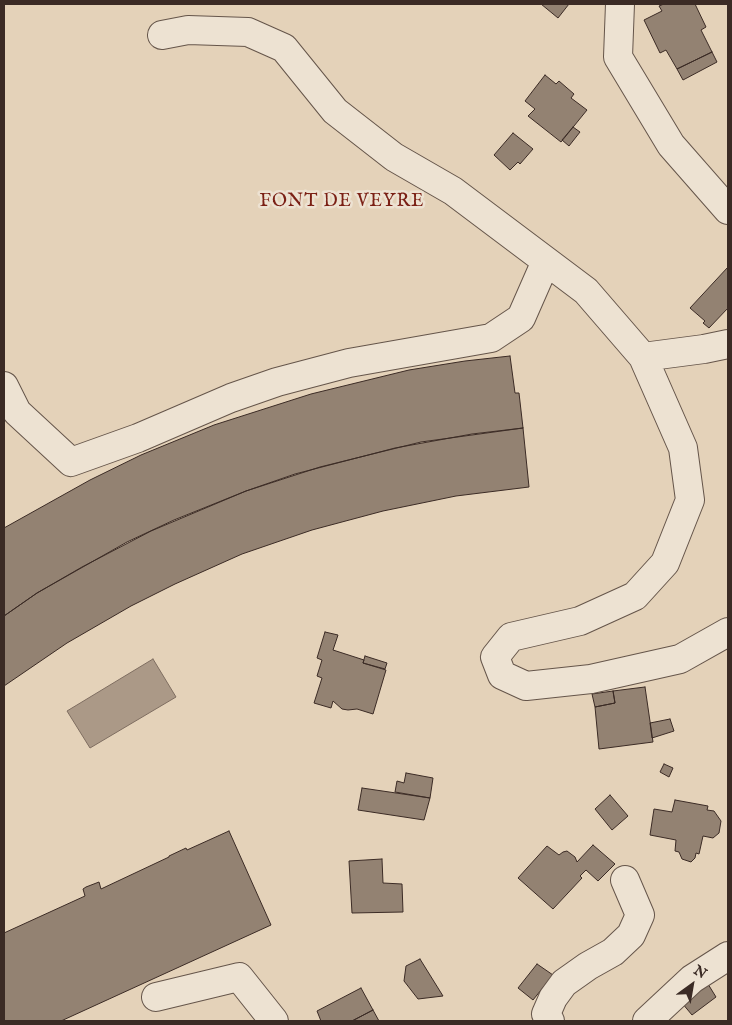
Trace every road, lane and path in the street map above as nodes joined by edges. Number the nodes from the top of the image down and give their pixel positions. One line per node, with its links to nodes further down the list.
1 (620, 4): 3 (street)
2 (162, 35): 4 (street)
3 (728, 210)
4 (546, 261): 6 (street); 7 (street)
5 (728, 344): 6 (street)
6 (643, 357): 8 (street)
7 (4, 386)
8 (728, 632)
9 (625, 880): 13 (street)
10 (728, 956): 14 (street)
11 (156, 997): 12 (street)
12 (274, 1021)
13 (550, 1021)
14 (647, 1021)

